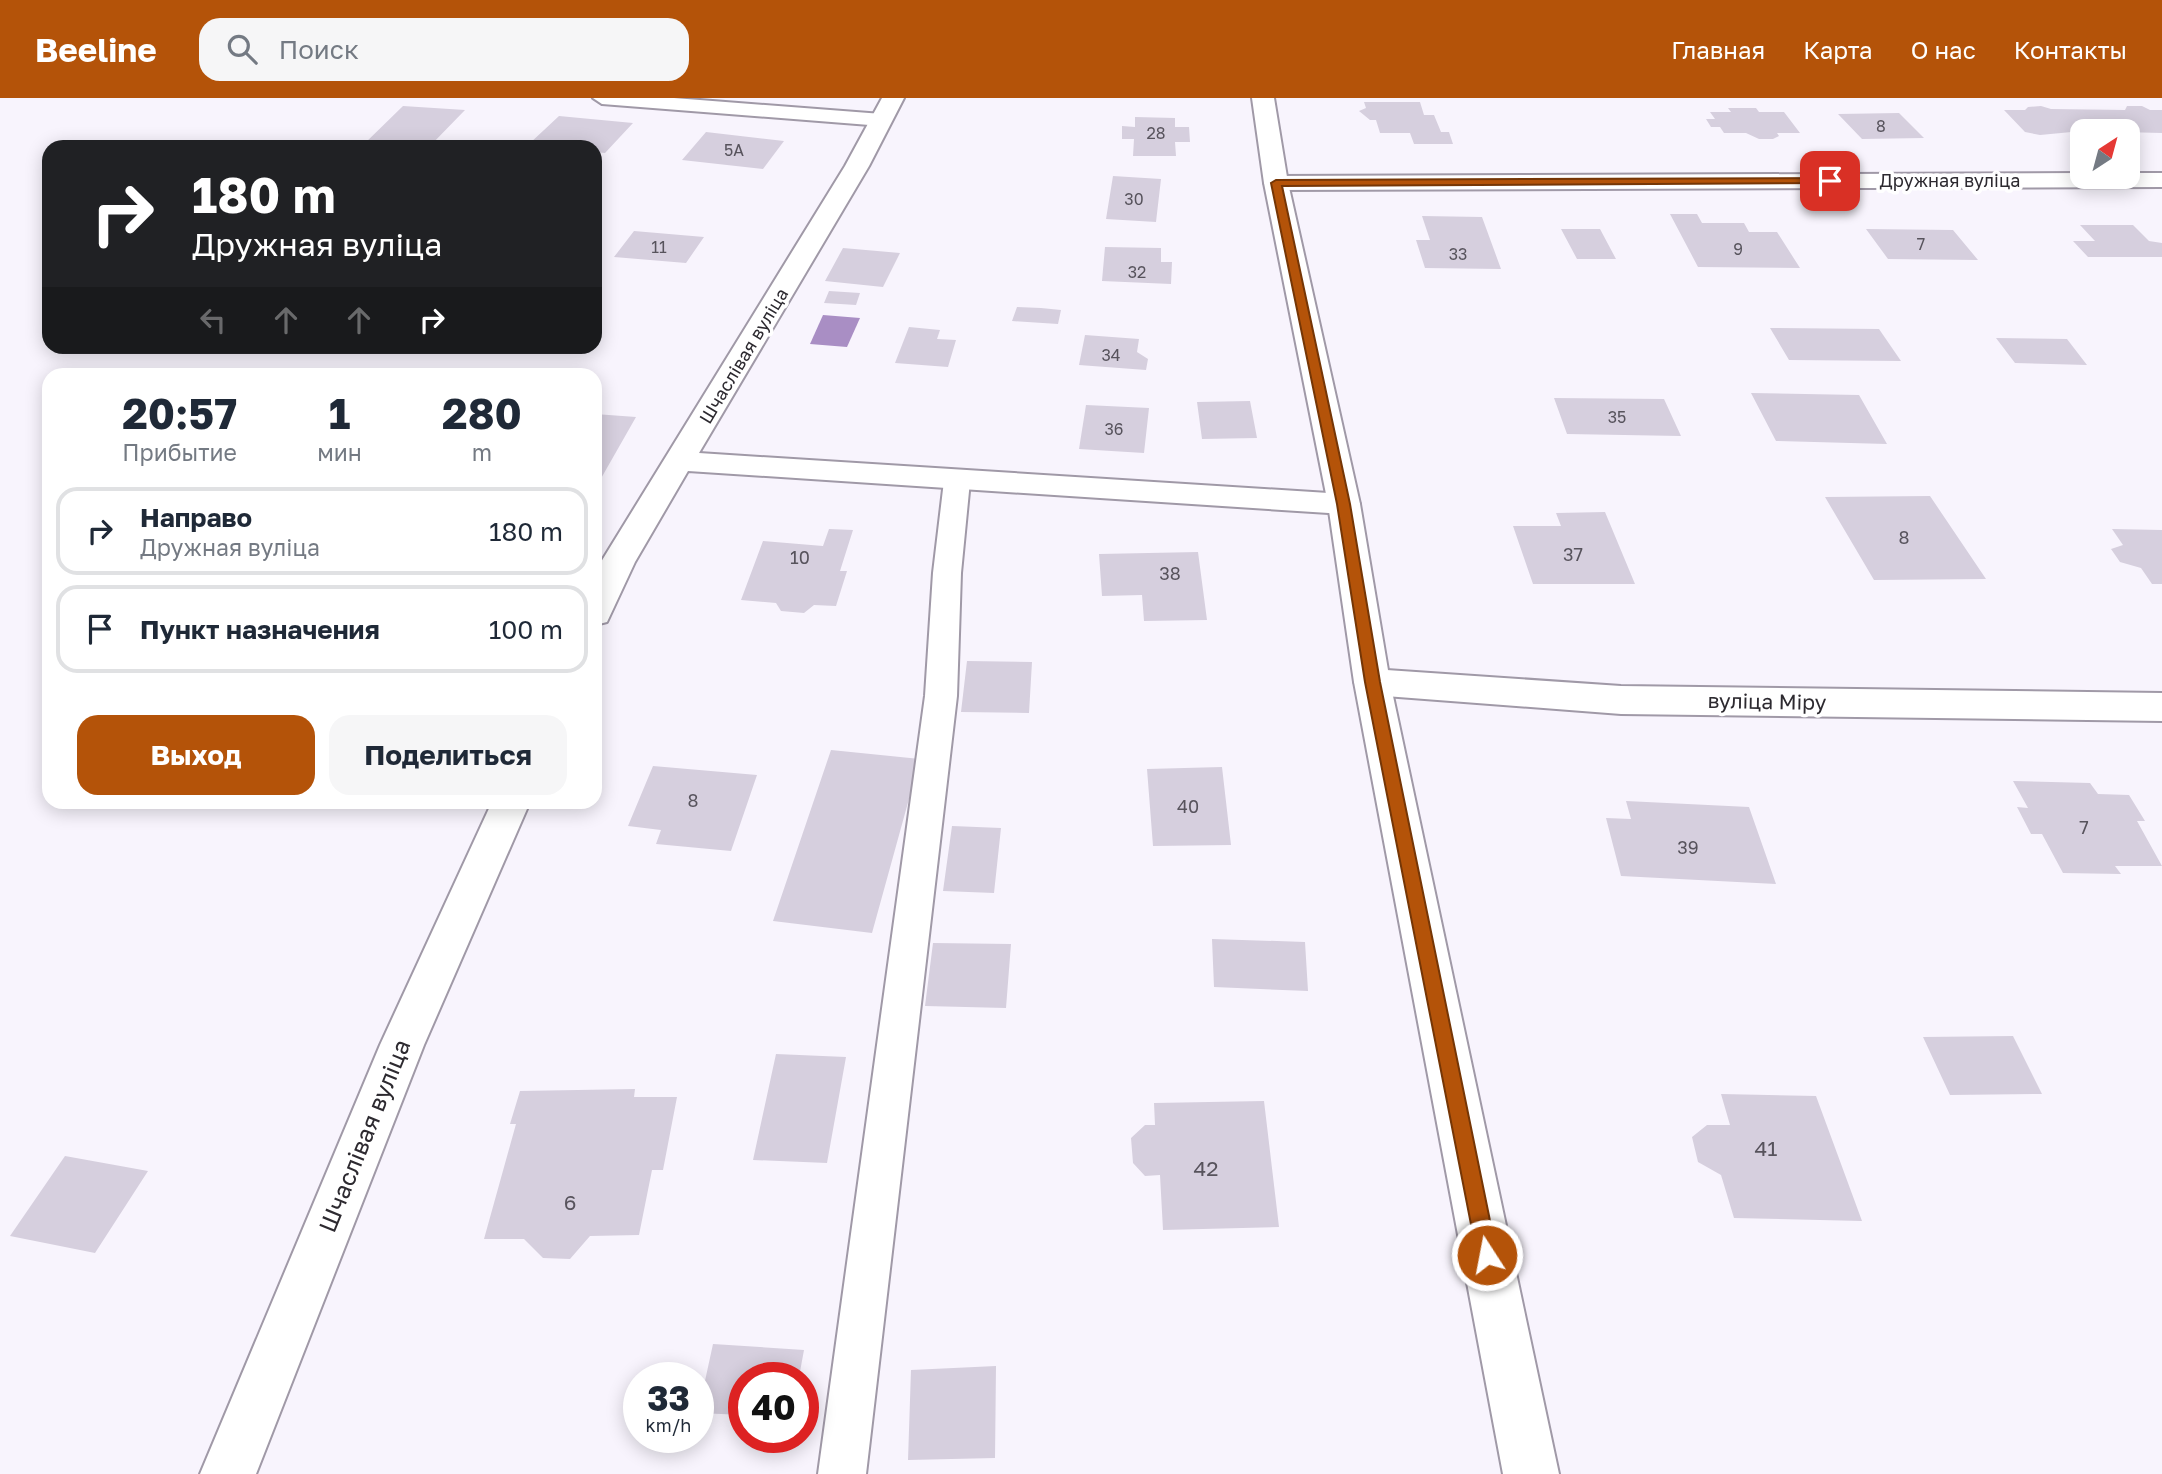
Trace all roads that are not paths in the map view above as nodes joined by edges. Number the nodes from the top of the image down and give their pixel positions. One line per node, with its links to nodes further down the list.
1 (602, 98): 3 (lane)
2 (1263, 98): 5 (street)
3 (888, 109): 6 (street, Шчаслівая вуліца)
4 (2162, 180): 5 (street, Дружная вуліца)
5 (1276, 183): 8 (street)
6 (681, 461): 7 (street); 9 (street, Шчаслівая вуліца)
7 (957, 481): 8 (street); 14 (lane)
8 (1344, 504): 10 (street)
9 (602, 597)
10 (1372, 682): 11 (street, вуліца Міру); 15 (street)
11 (2162, 707)
12 (508, 809): 13 (street, Шчаслівая вуліца)
13 (228, 1474)
14 (842, 1474)
15 (1531, 1474)

